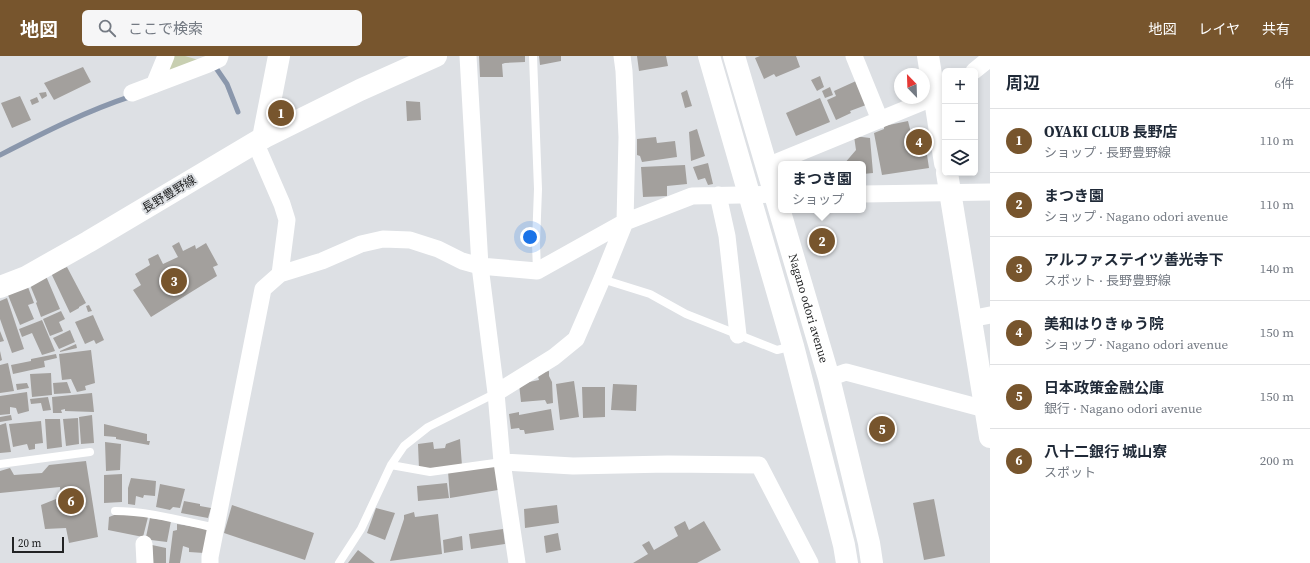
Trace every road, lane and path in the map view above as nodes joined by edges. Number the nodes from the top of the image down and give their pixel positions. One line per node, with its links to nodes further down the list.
1 (166, 56): 14 (street)
2 (279, 56): 18 (street)
3 (436, 56): 18 (street, 長野豊野線)
4 (468, 56): 31 (street)
5 (533, 56): 32 (lane)
6 (622, 56): 30 (street)
7 (709, 56): 25 (street)
8 (734, 56): 22 (street, Nagano odori avenue)
9 (854, 56): 17 (street)
10 (928, 56): 16 (street)
11 (216, 57): 14 (street)
12 (990, 58): 13 (street)
13 (978, 68)
14 (154, 85): 15 (street)
15 (132, 93)
16 (940, 93): 17 (street); 19 (street)
17 (880, 120): 20 (street)
18 (259, 140): 33 (street); 35 (street, 長野豊野線)
19 (943, 140)
20 (779, 161)
21 (778, 162): 22 (street)
22 (767, 166): 26 (street, Nagano odori avenue)
23 (948, 183): 24 (street); 27 (street); 36 (street)
24 (990, 192)
25 (749, 194): 26 (street); 28 (street); 38 (street)
26 (778, 194)
27 (866, 194)
28 (718, 195): 30 (street); 37 (street)
29 (783, 213): 39 (street, Nagano odori avenue)
30 (625, 222): 32 (street); 34 (street)
31 (480, 266): 32 (street); 33 (street); 40 (street)
32 (537, 271)
33 (280, 274): 48 (street)
34 (602, 279): 37 (lane); 40 (street)
35 (0, 288)
36 (980, 317): 41 (street)
37 (738, 335): 38 (lane)
38 (793, 346): 55 (street)
39 (829, 378): 41 (street); 56 (street, Nagano odori avenue)
40 (496, 393): 44 (street); 46 (lane)
41 (988, 409): 42 (street)
42 (990, 437)
43 (90, 452): 45 (lane)
44 (502, 462): 46 (lane); 53 (street); 54 (street)
45 (0, 464)
46 (391, 465): 52 (lane)
47 (116, 511): 48 (lane)
48 (216, 528): 51 (street)
49 (144, 544): 50 (street)
50 (145, 563)
51 (210, 563)
52 (339, 563)
53 (517, 563)
54 (810, 563)
55 (846, 563)
56 (872, 563)

